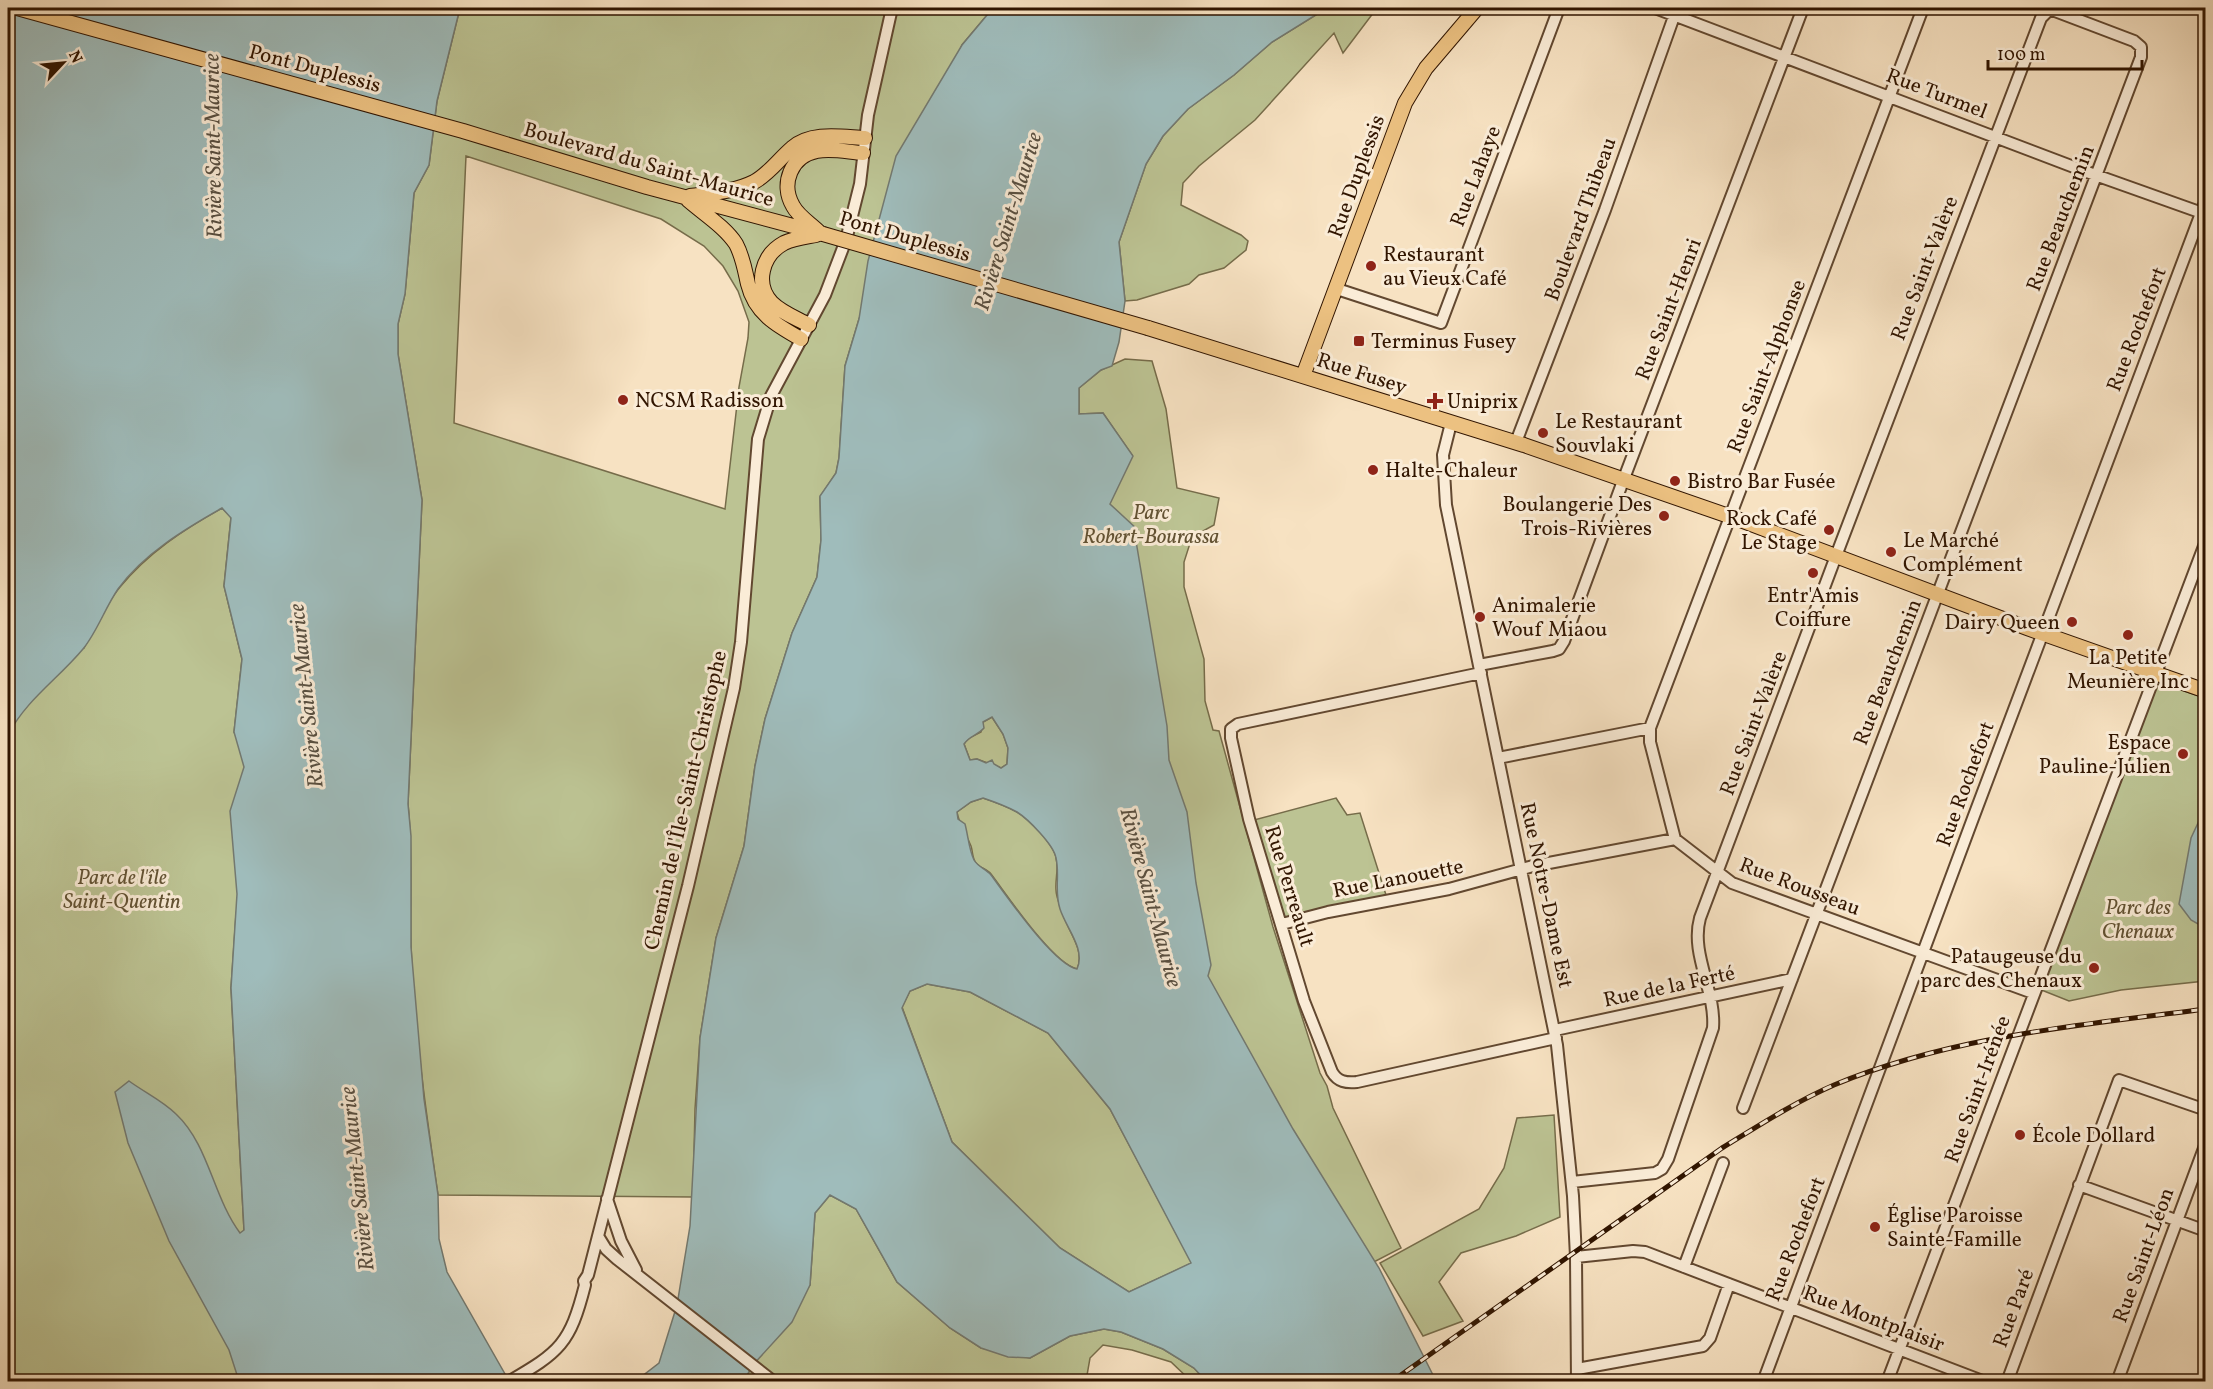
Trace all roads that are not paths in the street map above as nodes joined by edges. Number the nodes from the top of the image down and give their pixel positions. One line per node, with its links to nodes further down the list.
1 (17, 8): 12 (main road, Pont Duplessis)
2 (892, 8): 14 (street, Chemin de l'Île-Saint-Christophe)
3 (1477, 8): 21 (main road, Rue Duplessis)
4 (1559, 8): 21 (street, Rue Lahaye)
5 (1655, 8): 8 (street, Rue Turmel)
6 (1803, 8): 10 (street, Rue Saint-Henri)
7 (1923, 8): 11 (street, Rue Saint-Alphonse)
8 (1675, 11): 10 (street, Rue Turmel); 27 (street, Boulevard Thibeau)
9 (2141, 47): 13 (street, Rue Saint-Valère); 16 (street, Rue Beauchemin)
10 (1785, 56): 11 (street, Rue Turmel); 28 (street, Rue Saint-Henri)
11 (1890, 96): 13 (street, Rue Turmel); 29 (street, Rue Saint-Alphonse)
12 (464, 131): 17 (main road, Boulevard du Saint-Maurice)
13 (1995, 136): 16 (street, Rue Turmel); 31 (street, Rue Saint-Valère)
14 (865, 138): 15 (street, Chemin de l'Île-Saint-Christophe); 17 (main road)
15 (863, 153): 20 (main road); 22 (street, Chemin de l'Île-Saint-Christophe)
16 (2097, 175): 19 (street, Rue Turmel); 32 (street, Rue Beauchemin)
17 (684, 197): 20 (main road, Boulevard du Saint-Maurice); 24 (main road)
18 (2205, 200): 19 (street, Rue Rochefort)
19 (2203, 213): 33 (street, Rue Rochefort)
20 (822, 234): 22 (main road); 23 (main road, Pont Duplessis, bridge)
21 (1337, 289): 25 (main road, Rue Duplessis)
22 (808, 325): 24 (street, Chemin de l'Île-Saint-Christophe)
23 (1148, 328): 25 (main road, Rue Fusey)
24 (801, 339): 55 (street, Chemin de l'Île-Saint-Christophe)
25 (1303, 376): 26 (main road, Rue Fusey)
26 (1452, 423): 27 (main road, Rue Fusey); 34 (street, Rue Notre-Dame Est)
27 (1516, 442): 28 (main road, Rue Fusey)
28 (1623, 481): 29 (main road, Rue Fusey); 34 (street, Rue Saint-Henri)
29 (1729, 517): 31 (main road, Rue Fusey); 37 (street, Rue Saint-Alphonse)
30 (2205, 541): 35 (street, Rue Saint-Irénée)
31 (1836, 556): 32 (main road, Rue Fusey); 41 (street, Rue Saint-Valère)
32 (1938, 595): 33 (main road, Rue Fusey); 42 (street, Rue Beauchemin)
33 (2041, 633): 35 (main road, Rue Fusey); 44 (street, Rue Rochefort)
34 (1480, 669): 38 (street, Rue Notre-Dame Est); 43 (street, Rue Perreault)
35 (2155, 674): 36 (main road, Rue Fusey); 46 (street, Rue Saint-Irénée)
36 (2205, 691)
37 (1650, 728): 38 (street); 39 (street)
38 (1498, 758): 40 (street, Rue Notre-Dame Est)
39 (1675, 839): 40 (street); 41 (street, Rue Rousseau)
40 (1522, 869): 43 (street, Rue Lanouette); 48 (street, Rue Notre-Dame Est)
41 (1718, 872): 42 (street, Rue Rousseau); 47 (street, Rue Saint-Valère)
42 (1816, 914): 44 (street, Rue Rousseau); 45 (street, Rue Beauchemin)
43 (1282, 924): 48 (street, Rue Perreault)
44 (1923, 953): 46 (street, Rue Rousseau); 63 (street, Rue Rochefort)
45 (1792, 979): 47 (street, Rue de la Ferté); 49 (street, Rue Beauchemin)
46 (2033, 993): 64 (street, Rue Saint-Irénée)
47 (1710, 998): 48 (street, Rue de la Ferté); 53 (street, Rue Saint-Valère)
48 (1556, 1034): 53 (street, Rue Notre-Dame Est)
49 (1743, 1108)
50 (2205, 1110): 54 (street, Rue Paré)
51 (2205, 1143): 56 (street, Rue Saint-Léon)
52 (1723, 1163): 60 (street)
53 (1572, 1182): 59 (street, Rue Notre-Dame Est)
54 (2079, 1185): 56 (street); 72 (street, Rue Paré)
55 (607, 1199): 58 (street, Chemin de l'Île-Saint-Christophe); 61 (street)
56 (2176, 1220): 57 (street); 73 (street, Rue Saint-Léon)
57 (2205, 1231)
58 (598, 1236): 61 (street); 66 (street, Chemin de l'Île-Saint-Christophe)
59 (1576, 1257): 60 (street, Rue Montplaisir); 65 (street, Rue Notre-Dame Est)
60 (1684, 1267): 62 (street, Rue Montplaisir)
61 (639, 1275): 67 (street)
62 (1730, 1284): 63 (street, Rue Montplaisir); 65 (street)
63 (1790, 1307): 64 (street, Rue Montplaisir); 69 (street, Rue Rochefort)
64 (1899, 1348): 70 (street, Rue Saint-Irénée); 71 (street, Rue Montplaisir)
65 (1577, 1369): 68 (street, Rue Notre-Dame Est)
66 (508, 1382)
67 (774, 1382)
68 (1577, 1382)
69 (1762, 1382)
70 (1887, 1382)
71 (1985, 1382)
72 (2007, 1382)
73 (2117, 1382)

